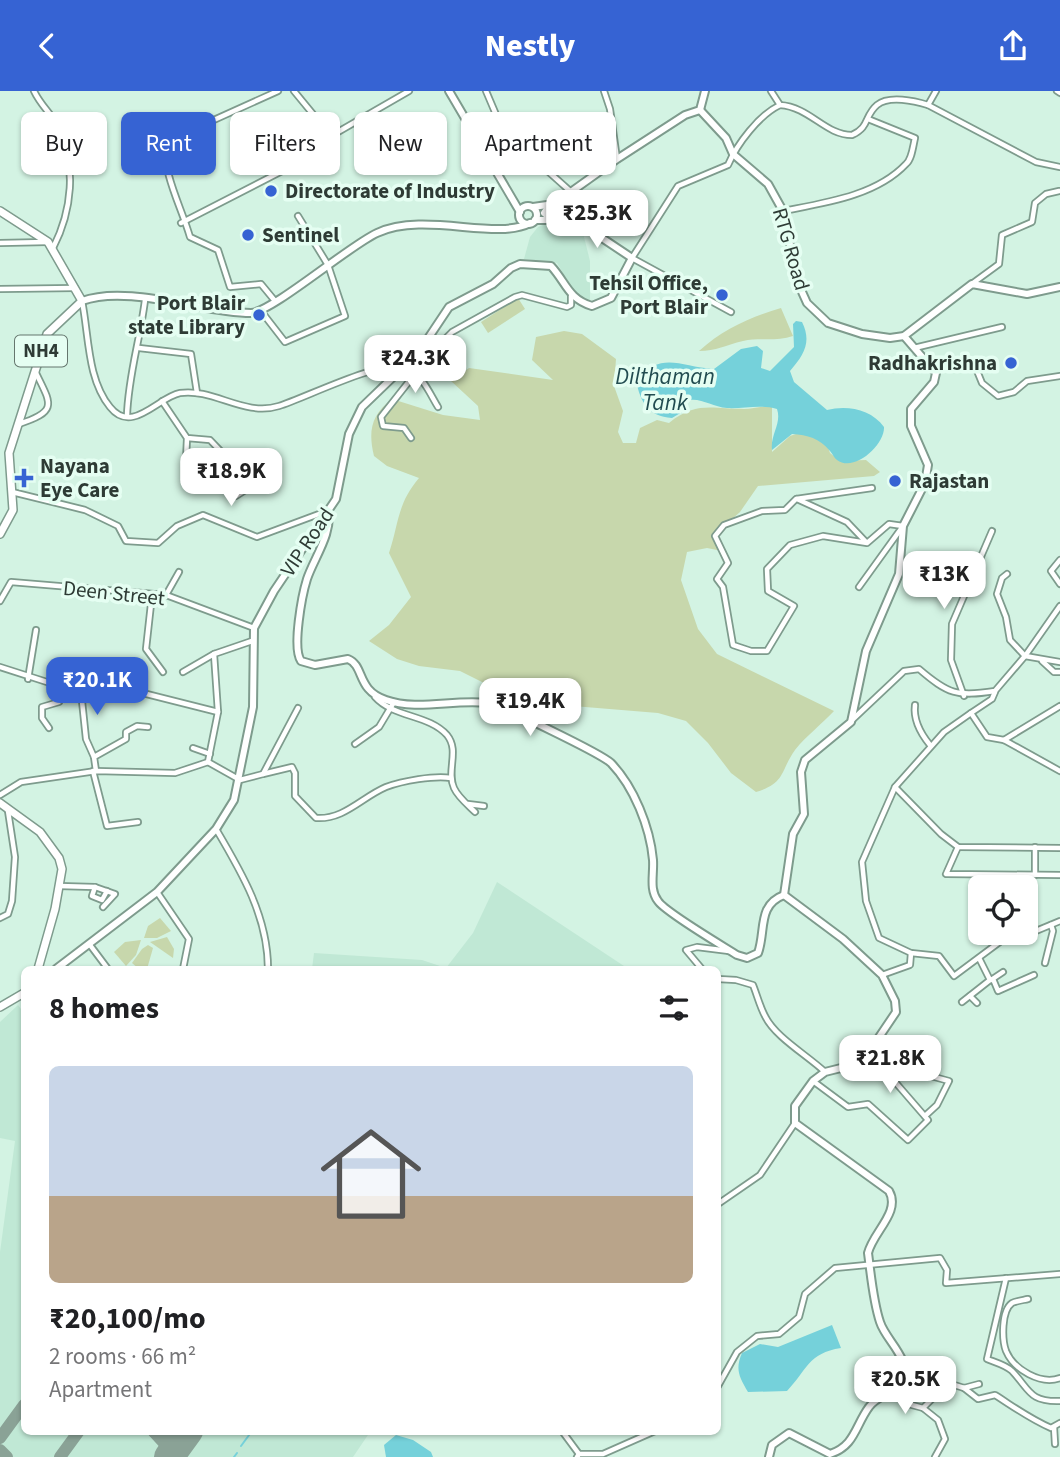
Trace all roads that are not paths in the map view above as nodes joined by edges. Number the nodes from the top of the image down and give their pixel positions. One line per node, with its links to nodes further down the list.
1 (34, 91): 37 (street)
2 (278, 91): 33 (street)
3 (294, 91): 14 (street)
4 (409, 91): 16 (street)
5 (449, 91): 23 (main road)
6 (486, 91): 21 (street)
7 (604, 91): 18 (street)
8 (705, 91): 13 (main road)
9 (771, 91): 11 (street)
10 (936, 91): 12 (street)
11 (780, 105): 15 (street); 17 (street)
12 (928, 105): 15 (street); 19 (street)
13 (700, 110): 17 (main road, RTG Road); 18 (main road)
14 (311, 112)
15 (868, 119): 28 (street)
16 (340, 131)
17 (733, 154): 28 (main road, RTG Road); 38 (street)
18 (617, 159): 21 (main road)
19 (1060, 167)
20 (274, 175): 33 (street)
21 (570, 191): 24 (main road); 26 (main road)
22 (1059, 191): 40 (street)
23 (513, 196): 25 (main road); 29 (main road)
24 (549, 206): 25 (main road); 26 (main road); 31 (main road)
25 (532, 207): 29 (main road); 34 (main road)
26 (560, 210): 31 (main road); 32 (main road)
27 (0, 211): 37 (highway)
28 (783, 211): 51 (main road, RTG Road)
29 (519, 213): 34 (main road); 35 (main road)
30 (298, 216): 39 (street)
31 (550, 218): 32 (main road); 34 (main road)
32 (578, 220): 38 (main road)
33 (183, 222): 47 (street)
34 (532, 222): 35 (main road)
35 (501, 227): 39 (main road)
36 (0, 243): 37 (street)
37 (50, 245): 42 (highway)
38 (632, 258): 44 (main road); 49 (street)
39 (328, 265): 47 (main road); 48 (street)
40 (972, 284): 41 (main road); 51 (main road)
41 (1060, 287)
42 (75, 288): 43 (street); 45 (highway)
43 (0, 289)
44 (571, 296): 55 (main road, VIP Road); 57 (street)
45 (82, 300): 46 (main road); 56 (highway, NH4); 62 (street)
46 (145, 300): 48 (main road); 52 (street)
47 (275, 301): 48 (main road)
48 (261, 311)
49 (731, 312)
50 (1002, 327): 53 (street)
51 (904, 336): 53 (main road)
52 (139, 348): 59 (street); 62 (street)
53 (915, 348): 71 (main road)
54 (973, 361): 58 (street)
55 (405, 367): 57 (street); 59 (street); 70 (main road, VIP Road)
56 (34, 370): 63 (highway, NH4); 63 (street)
57 (416, 373): 61 (street); 65 (street)
58 (1060, 376)
59 (197, 393): 60 (street)
60 (162, 401): 62 (street); 64 (street)
61 (438, 407)
62 (127, 417)
63 (17, 425): 66 (highway, NH4)
64 (187, 438): 64 (street)
65 (411, 438)
66 (4, 453): 68 (highway, NH4)
67 (872, 488): 69 (street)
68 (12, 492): 70 (street); 73 (highway, NH4)
69 (796, 499): 74 (street); 74 (street)
70 (328, 510): 84 (main road, VIP Road); 99 (main road)
71 (903, 526): 74 (street); 79 (street); 108 (main road)
72 (992, 531): 100 (street)
73 (0, 534)
74 (867, 543)
75 (1060, 559): 78 (street)
76 (179, 572): 81 (street)
77 (1007, 574): 88 (street)
78 (1060, 584)
79 (859, 587)
80 (152, 595): 81 (street, Deen Street); 82 (street, Deen Street); 93 (street)
81 (166, 595): 84 (street, Deen Street)
82 (0, 601)
83 (1060, 606): 88 (street)
84 (254, 628): 86 (main road, VIP Road)
85 (36, 630): 95 (street)
86 (252, 641): 87 (street); 122 (main road, VIP Road)
87 (214, 655): 92 (street); 106 (street)
88 (1024, 656): 89 (street); 98 (street)
89 (1041, 661): 90 (street); 94 (street)
90 (1060, 662)
91 (0, 667): 95 (street)
92 (183, 671)
93 (163, 672)
94 (1060, 673)
95 (28, 679): 97 (street)
96 (80, 683): 97 (street); 106 (street); 116 (street)
97 (50, 684): 110 (street)
98 (995, 691): 100 (street); 107 (street)
99 (371, 693): 101 (main road); 105 (street)
100 (964, 696): 108 (street)
101 (394, 702): 105 (street); 148 (main road)
102 (915, 705): 113 (street)
103 (1060, 706): 111 (street)
104 (298, 708): 120 (street)
105 (390, 710): 112 (street); 121 (street)
106 (218, 712): 115 (street)
107 (971, 713): 111 (street); 113 (street)
108 (850, 722): 142 (main road)
109 (148, 727): 116 (street)
110 (49, 728)
111 (1004, 740): 119 (street)
112 (355, 744)
113 (930, 745): 123 (street)
114 (193, 748): 115 (street)
115 (210, 754): 117 (street)
116 (94, 757): 118 (street)
117 (208, 762): 118 (street); 122 (street)
118 (94, 771): 124 (street); 130 (street)
119 (1060, 771)
120 (262, 774): 121 (street); 122 (street)
121 (451, 778): 126 (street)
122 (240, 780): 131 (main road, VIP Road)
123 (895, 787): 132 (street); 149 (street)
124 (0, 795)
125 (0, 803): 128 (highway)
126 (467, 804): 127 (street); 129 (street)
127 (484, 806)
128 (8, 811): 138 (highway); 144 (street)
129 (475, 812)
130 (138, 821)
131 (216, 829): 141 (main road, VIP Road); 156 (street)
132 (958, 847): 133 (street); 135 (street)
133 (1035, 847): 134 (street); 135 (street)
134 (1060, 848)
135 (1035, 875)
136 (1038, 875): 137 (street)
137 (1060, 875)
138 (59, 886): 139 (street); 152 (highway)
139 (95, 887): 140 (street); 140 (street)
140 (107, 891): 143 (street)
141 (157, 892): 147 (main road, VIP Road); 155 (street)
142 (784, 895): 148 (main road); 159 (main road)
143 (103, 907)
144 (0, 918)
145 (1060, 921): 146 (street)
146 (1051, 925): 150 (street); 151 (street)
147 (90, 945): 153 (main road, VIP Road); 154 (street)
148 (730, 951): 157 (street)
149 (911, 953): 150 (street); 159 (street)
150 (979, 958): 162 (street)
151 (1045, 963)
152 (39, 966)
153 (60, 966)
154 (106, 966)
155 (184, 966)
156 (268, 966)
157 (699, 966)
158 (1003, 972): 162 (street)
159 (881, 975): 168 (main road)
160 (1034, 975): 162 (street)
161 (721, 979): 169 (street)
162 (991, 979): 164 (street)
163 (21, 995): 167 (highway)
164 (970, 996): 165 (street); 166 (street)
165 (962, 1002)
166 (977, 1003)
167 (0, 1007)
168 (865, 1058): 169 (main road); 172 (street)
169 (825, 1072): 171 (main road)
170 (927, 1075): 172 (street)
171 (813, 1081): 172 (street); 173 (main road)
172 (925, 1116)
173 (795, 1123): 174 (street); 175 (main road)
174 (721, 1202)
175 (870, 1265): 177 (street); 180 (street); 182 (main road)
176 (1060, 1274): 177 (street)
177 (1006, 1278): 184 (street)
178 (1028, 1299): 179 (street)
179 (1060, 1378)
180 (721, 1381)
181 (979, 1384): 183 (street)
182 (897, 1388): 185 (street); 192 (main road)
183 (964, 1388): 185 (street); 187 (street)
184 (1060, 1401)
185 (923, 1408): 193 (street)
186 (1060, 1423): 187 (street)
187 (1054, 1427): 190 (street)
188 (565, 1435): 191 (street)
189 (646, 1435): 191 (street)
190 (1055, 1444)
191 (578, 1456)
192 (769, 1457)
193 (935, 1457)

